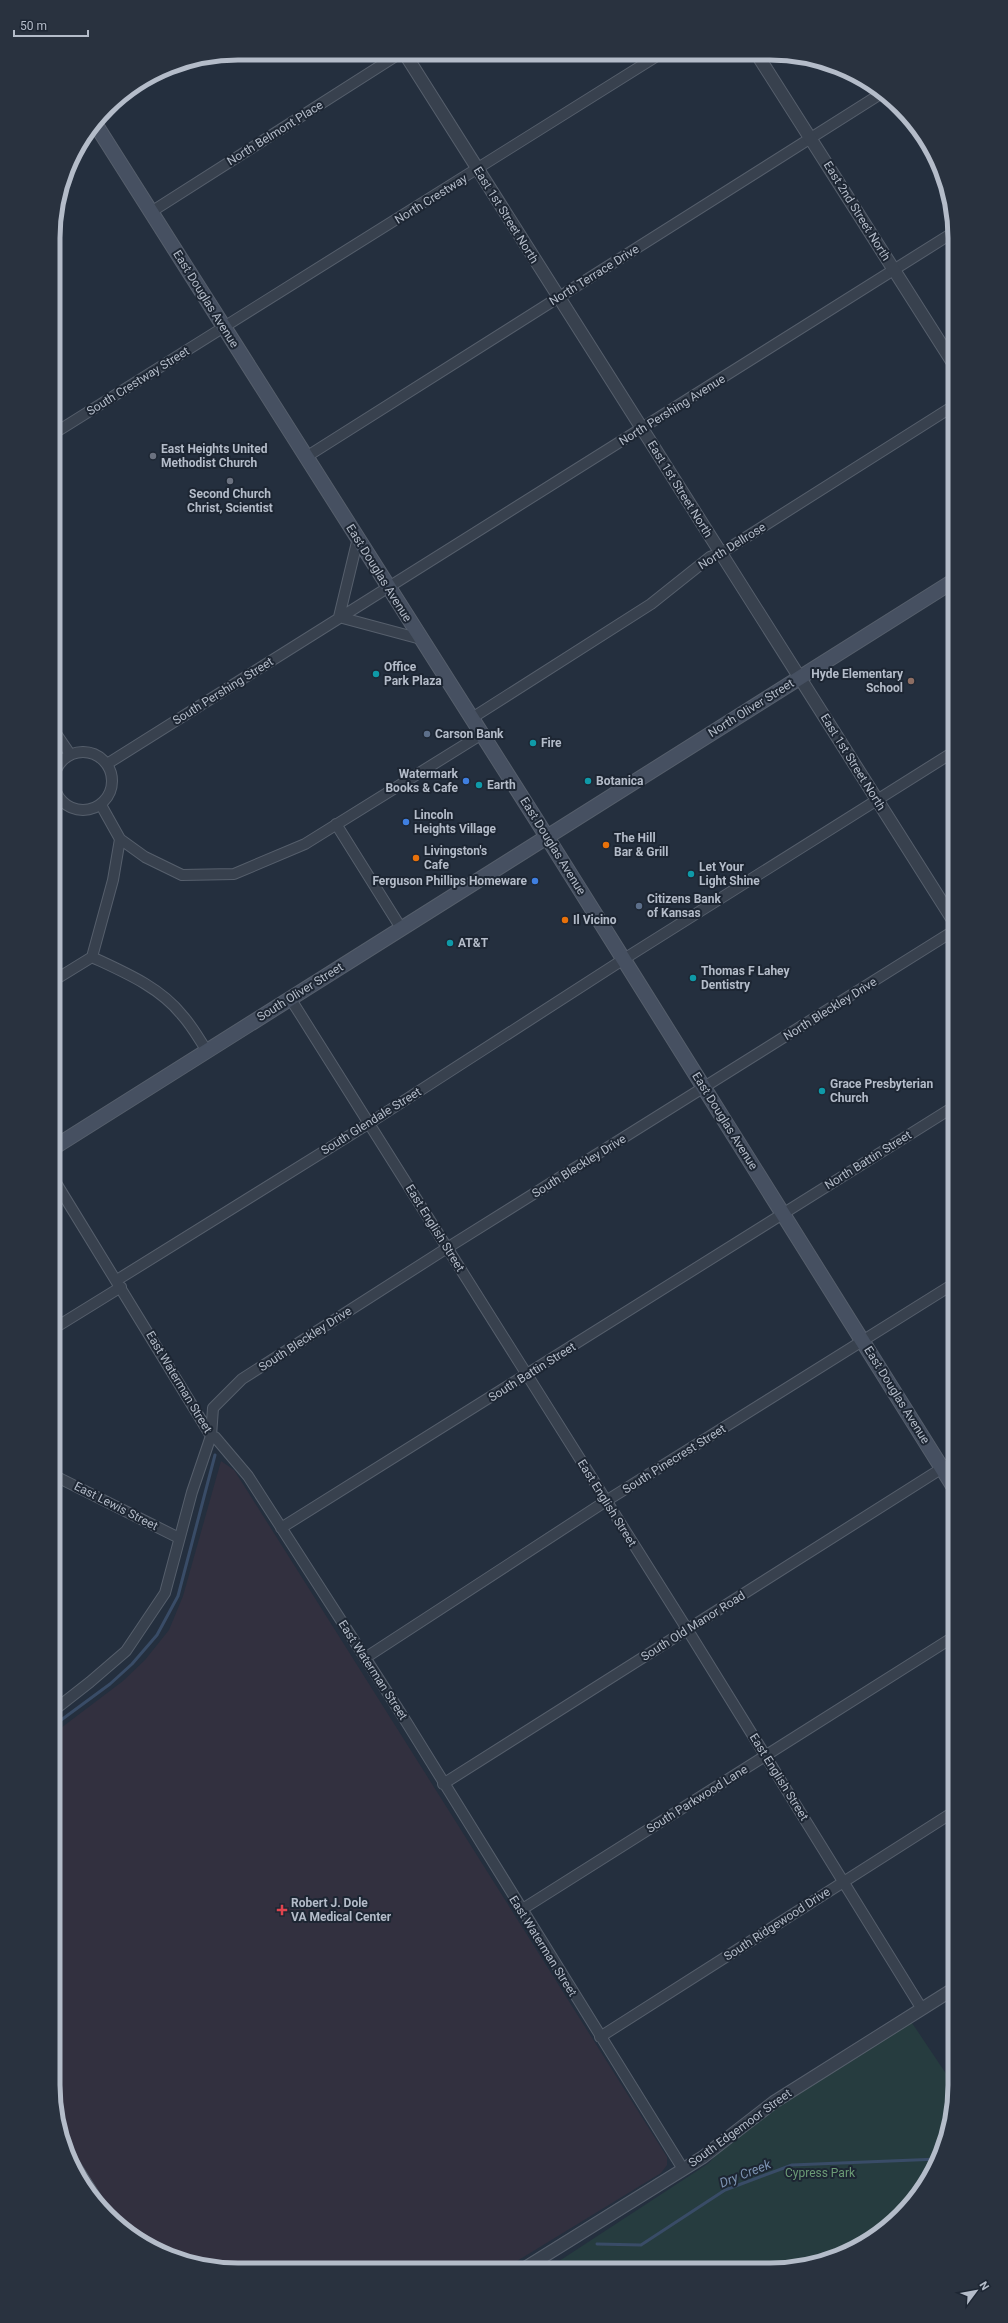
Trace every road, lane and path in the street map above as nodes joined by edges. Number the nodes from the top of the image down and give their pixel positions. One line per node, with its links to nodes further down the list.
1 (390, 60): 9 (street, North Belmont Place)
2 (409, 60): 8 (street, East 1st Street North)
3 (650, 60): 8 (street, North Crestway)
4 (761, 60): 7 (street, East 2nd Street North)
5 (877, 96): 7 (street, North Terrace Drive)
6 (98, 128): 9 (main road, East Douglas Avenue)
7 (810, 138): 11 (street, East 2nd Street North); 12 (street, North Terrace Drive)
8 (477, 170): 12 (street, East 1st Street North); 13 (street, North Crestway)
9 (151, 212): 13 (main road, East Douglas Avenue)
10 (948, 236): 11 (street, North Pershing Avenue)
11 (894, 271): 14 (street, East 2nd Street North); 16 (street, North Pershing Avenue)
12 (558, 297): 16 (street, East 1st Street North); 18 (street, North Terrace Drive)
13 (224, 327): 17 (street, South Crestway Street); 18 (main road, East Douglas Avenue)
14 (948, 355)
15 (948, 409): 20 (street, North Dellrose)
16 (642, 429): 20 (street, East 1st Street North); 22 (street, North Pershing Avenue)
17 (60, 430)
18 (306, 457): 19 (main road, East Douglas Avenue)
19 (358, 538): 22 (main road, East Douglas Avenue); 23 (street)
20 (721, 553): 25 (street, East 1st Street North); 26 (street, North Dellrose)
21 (948, 584): 25 (main road, North Oliver Street)
22 (389, 588): 23 (street, South Pershing Street); 24 (main road, East Douglas Avenue)
23 (339, 618): 24 (street); 32 (street, South Pershing Street)
24 (421, 639): 26 (main road, East Douglas Avenue)
25 (800, 678): 34 (street, East 1st Street North); 37 (main road, North Oliver Street)
26 (472, 718): 27 (main road, East Douglas Avenue)
27 (482, 734): 36 (street); 37 (main road, East Douglas Avenue)
28 (60, 739): 29 (street)
29 (70, 754): 31 (street); 32 (street)
30 (948, 755): 34 (street, South Glendale Street)
31 (60, 764)
32 (107, 764): 35 (street)
33 (60, 799): 35 (street)
34 (877, 800): 39 (street, East 1st Street North); 43 (street, South Glendale Street)
35 (101, 805): 38 (street)
36 (336, 824): 38 (street); 40 (street)
37 (546, 836): 40 (main road, South Oliver Street); 43 (main road, East Douglas Avenue)
38 (120, 839): 42 (street)
39 (948, 912)
40 (401, 928): 45 (main road, South Oliver Street)
41 (948, 934): 47 (street, North Bleckley Drive)
42 (92, 957): 44 (street); 46 (street)
43 (624, 959): 47 (main road, East Douglas Avenue); 49 (street, South Glendale Street)
44 (60, 977)
45 (290, 998): 46 (main road, South Oliver Street); 49 (street, East English Street)
46 (207, 1051): 50 (main road, South Oliver Street)
47 (704, 1087): 52 (main road, East Douglas Avenue); 53 (street, South Bleckley Drive)
48 (948, 1110): 52 (street, North Battin Street)
49 (368, 1124): 53 (street, East English Street); 54 (street, South Glendale Street)
50 (60, 1144)
51 (60, 1189): 54 (street, East Waterman Street)
52 (782, 1213): 57 (main road, East Douglas Avenue); 58 (street, South Battin Street)
53 (447, 1248): 58 (street, East English Street); 59 (street, South Bleckley Drive)
54 (119, 1284): 56 (street, South Glendale Street); 59 (street, East Waterman Street)
55 (948, 1287): 57 (street, South Pinecrest Street)
56 (60, 1324)
57 (863, 1340): 61 (main road, East Douglas Avenue); 64 (street, South Pinecrest Street)
58 (527, 1376): 64 (street, East English Street); 65 (street, South Battin Street)
59 (211, 1436): 65 (street, East Waterman Street); 66 (street, South Bleckley Drive)
60 (948, 1464): 61 (street, South Old Manor Road)
61 (942, 1468): 63 (main road, East Douglas Avenue); 67 (street, South Old Manor Road)
62 (60, 1478): 66 (street, East Lewis Street)
63 (948, 1478)
64 (606, 1501): 67 (street, East English Street); 69 (street, South Pinecrest Street)
65 (281, 1528): 69 (street, East Waterman Street)
66 (179, 1538): 70 (street, South Bleckley Drive)
67 (687, 1629): 71 (street, East English Street); 72 (street, South Old Manor Road)
68 (948, 1640): 71 (street, South Parkwood Lane)
69 (365, 1658): 72 (street, East Waterman Street)
70 (60, 1706)
71 (766, 1756): 74 (street, East English Street); 75 (street, South Parkwood Lane)
72 (443, 1784): 75 (street, East Waterman Street)
73 (948, 1815): 74 (street, South Ridgewood Drive)
74 (843, 1882): 77 (street, East English Street); 78 (street, South Ridgewood Drive)
75 (521, 1910): 78 (street, East Waterman Street)
76 (948, 1992): 77 (street, South Edgemoor Street)
77 (922, 2009): 79 (street, South Edgemoor Street)
78 (600, 2037): 79 (street, East Waterman Street)
79 (683, 2170): 80 (street, South Edgemoor Street)
80 (533, 2263)

